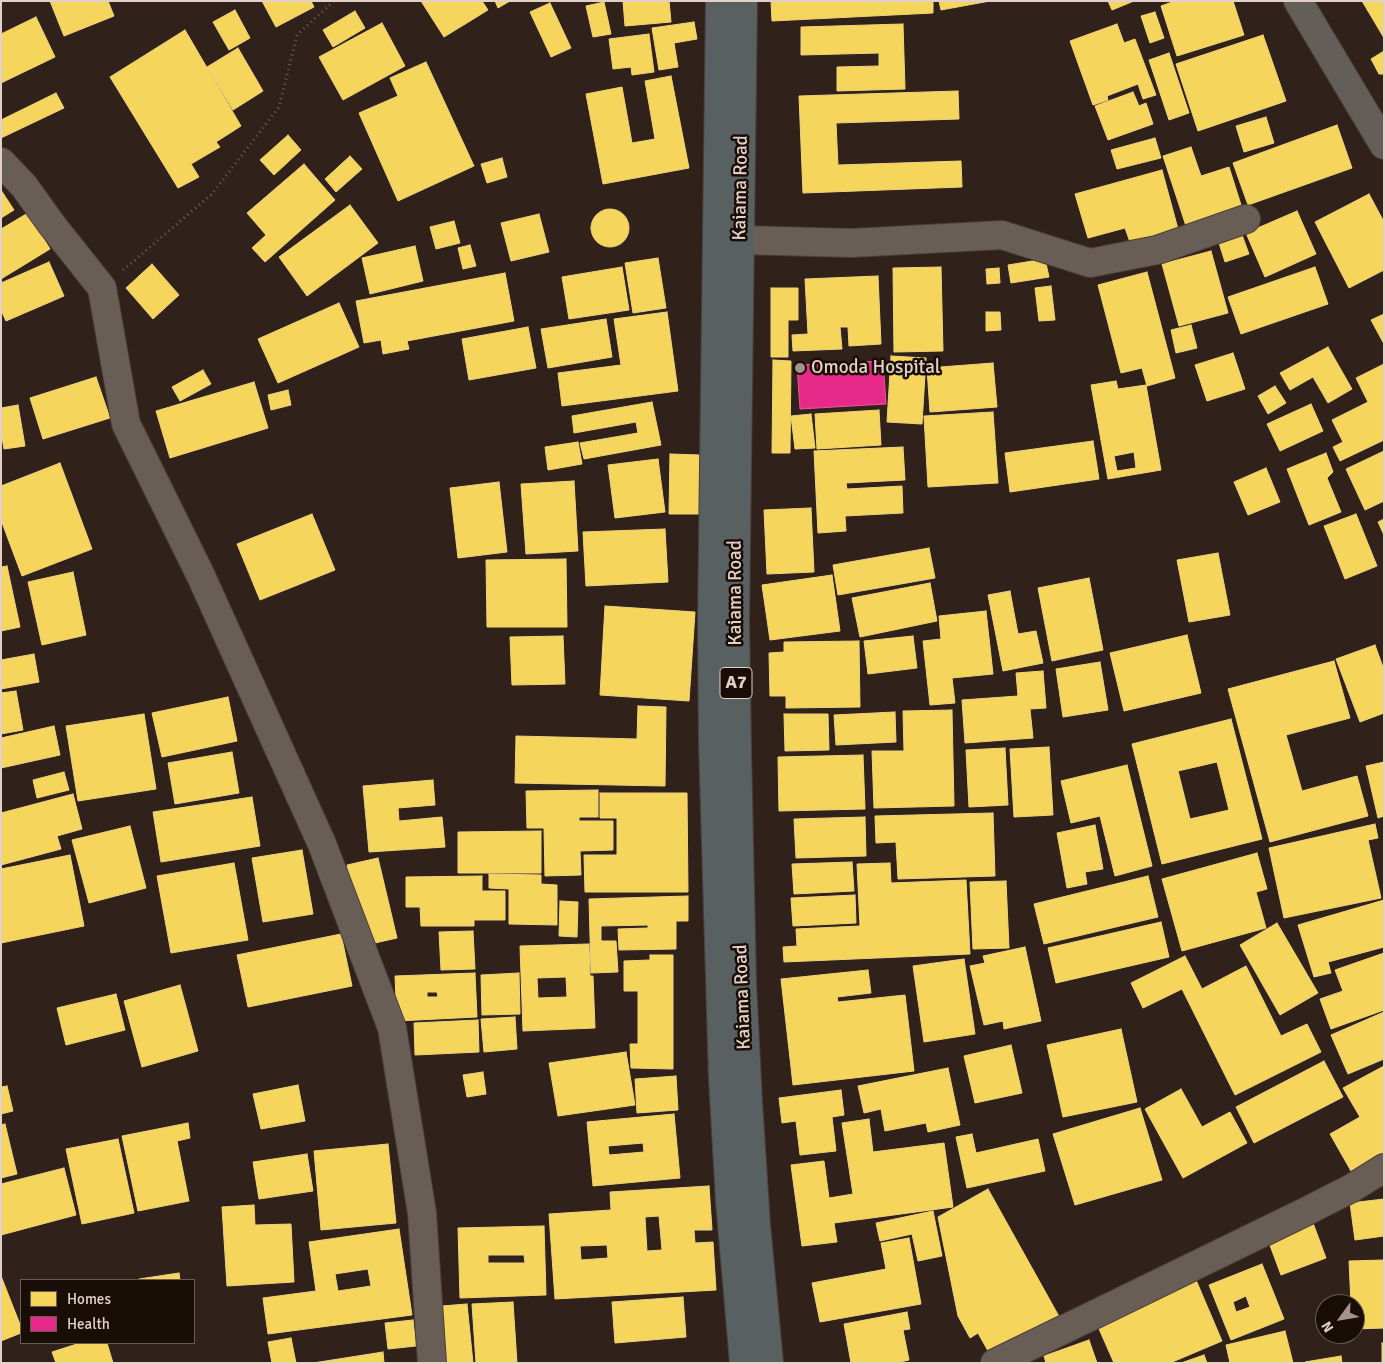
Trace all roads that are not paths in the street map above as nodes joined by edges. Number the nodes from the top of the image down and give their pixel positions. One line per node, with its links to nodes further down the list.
1 (720, 1): 10 (highway, Kaiama Road / A7)
2 (743, 1): 7 (highway, Kaiama Road / A7)
3 (1298, 1): 4 (street)
4 (1384, 145)
5 (1, 162): 9 (street)
6 (1246, 219): 7 (street)
7 (740, 240): 11 (highway, Kaiama Road / A7)
8 (1384, 1168): 12 (street)
9 (432, 1363)
10 (744, 1363)
11 (769, 1363)
12 (995, 1363)

